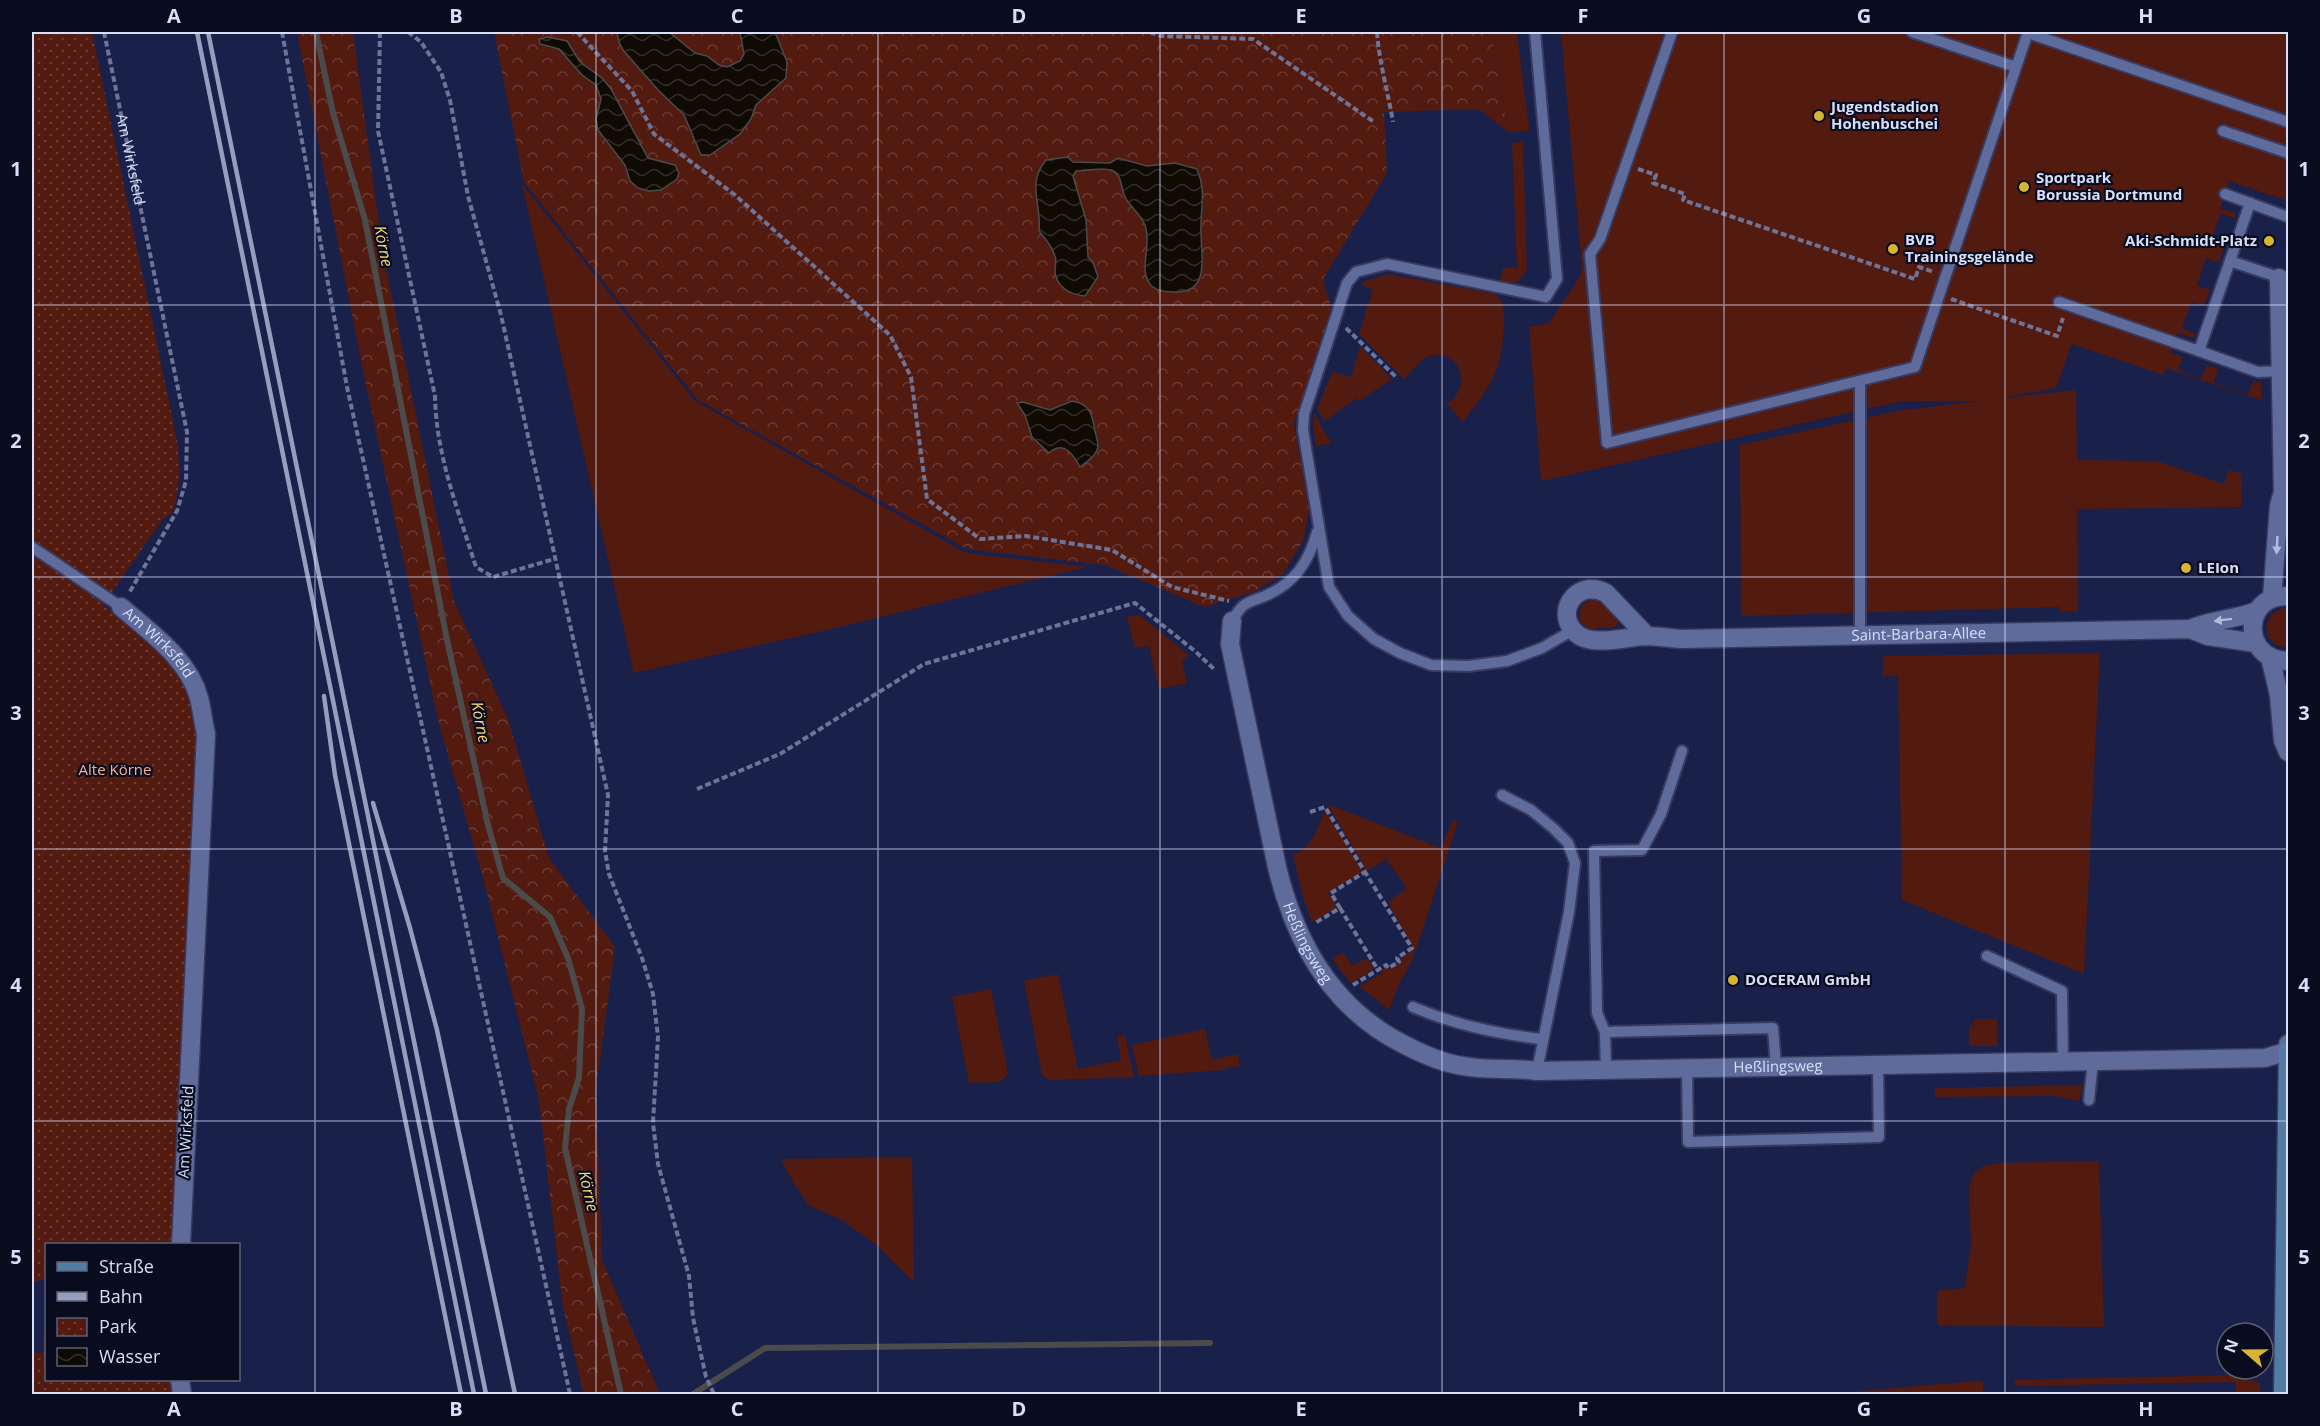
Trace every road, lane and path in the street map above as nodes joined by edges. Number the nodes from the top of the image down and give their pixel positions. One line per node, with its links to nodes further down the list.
1 (104, 32): 38 (path, Am Wirksfeld)
2 (282, 32): 75 (path)
3 (380, 32): 35 (path)
4 (408, 32): 35 (path)
5 (577, 32): 37 (path)
6 (1150, 32): 13 (path)
7 (1377, 32): 14 (path)
8 (1535, 32): 27 (lane)
9 (1672, 32): 18 (lane)
10 (1912, 32): 12 (lane)
11 (2028, 32): 12 (lane); 15 (lane)
12 (2016, 67): 25 (lane)
13 (1374, 122)
14 (1393, 122)
15 (2289, 122)
16 (2223, 131): 17 (lane)
17 (2289, 153)
18 (1625, 165): 23 (path); 31 (lane)
19 (2225, 194): 20 (lane)
20 (2250, 203): 21 (lane); 22 (lane)
21 (2289, 217)
22 (2230, 261): 24 (lane); 28 (lane)
23 (1919, 267)
24 (2284, 277): 29 (street)
25 (1939, 295): 26 (path); 31 (lane)
26 (2063, 303): 28 (lane)
27 (1336, 318): 30 (path); 33 (lane)
28 (2199, 351): 29 (lane)
29 (2281, 371): 32 (street)
30 (1397, 378)
31 (1860, 381): 43 (lane)
32 (2286, 499): 36 (street, one-way to 36)
33 (1318, 526): 37 (lane); 42 (lane)
34 (32, 547): 38 (lane)
35 (554, 559): 74 (path)
36 (2280, 597): 39 (street)
37 (1244, 605): 40 (lane)
38 (121, 607): 73 (street, Am Wirksfeld)
39 (2257, 611): 41 (street, Saint-Barbara-Allee, one-way to 41); 45 (street)
40 (1232, 621): 71 (street, Heßlingsweg)
41 (2190, 629): 43 (street, Saint-Barbara-Allee); 45 (street, Saint-Barbara-Allee)
42 (1573, 630): 44 (street, Saint-Barbara-Allee); 44 (street)
43 (1860, 635): 44 (street, Saint-Barbara-Allee)
44 (1647, 636)
45 (2256, 643): 46 (street)
46 (2270, 657): 47 (street); 50 (street)
47 (2289, 660)
48 (1215, 670): 51 (path)
49 (1682, 751): 61 (lane)
50 (2289, 753)
51 (697, 789)
52 (1502, 795): 62 (lane)
53 (1310, 812): 54 (path)
54 (1365, 872): 55 (path); 58 (path)
55 (1340, 908): 56 (path); 58 (path)
56 (1310, 926)
57 (1987, 956): 66 (lane)
58 (1378, 970): 59 (path)
59 (1350, 987)
60 (1413, 1007): 62 (lane)
61 (1605, 1032): 68 (lane); 70 (lane)
62 (1542, 1039): 71 (lane)
63 (2289, 1044): 64 (street)
64 (2288, 1051): 65 (street, Heßlingsweg); 76 (street)
65 (2093, 1061): 66 (street, Heßlingsweg); 72 (lane)
66 (2063, 1062): 67 (street, Heßlingsweg)
67 (1878, 1066): 68 (street, Heßlingsweg); 69 (lane)
68 (1776, 1067): 69 (street, Heßlingsweg)
69 (1687, 1068): 70 (street, Heßlingsweg)
70 (1606, 1069): 71 (street, Heßlingsweg)
71 (1537, 1071)
72 (2089, 1100)
73 (181, 1243)
74 (713, 1392)
75 (570, 1395)
76 (2283, 1395)

